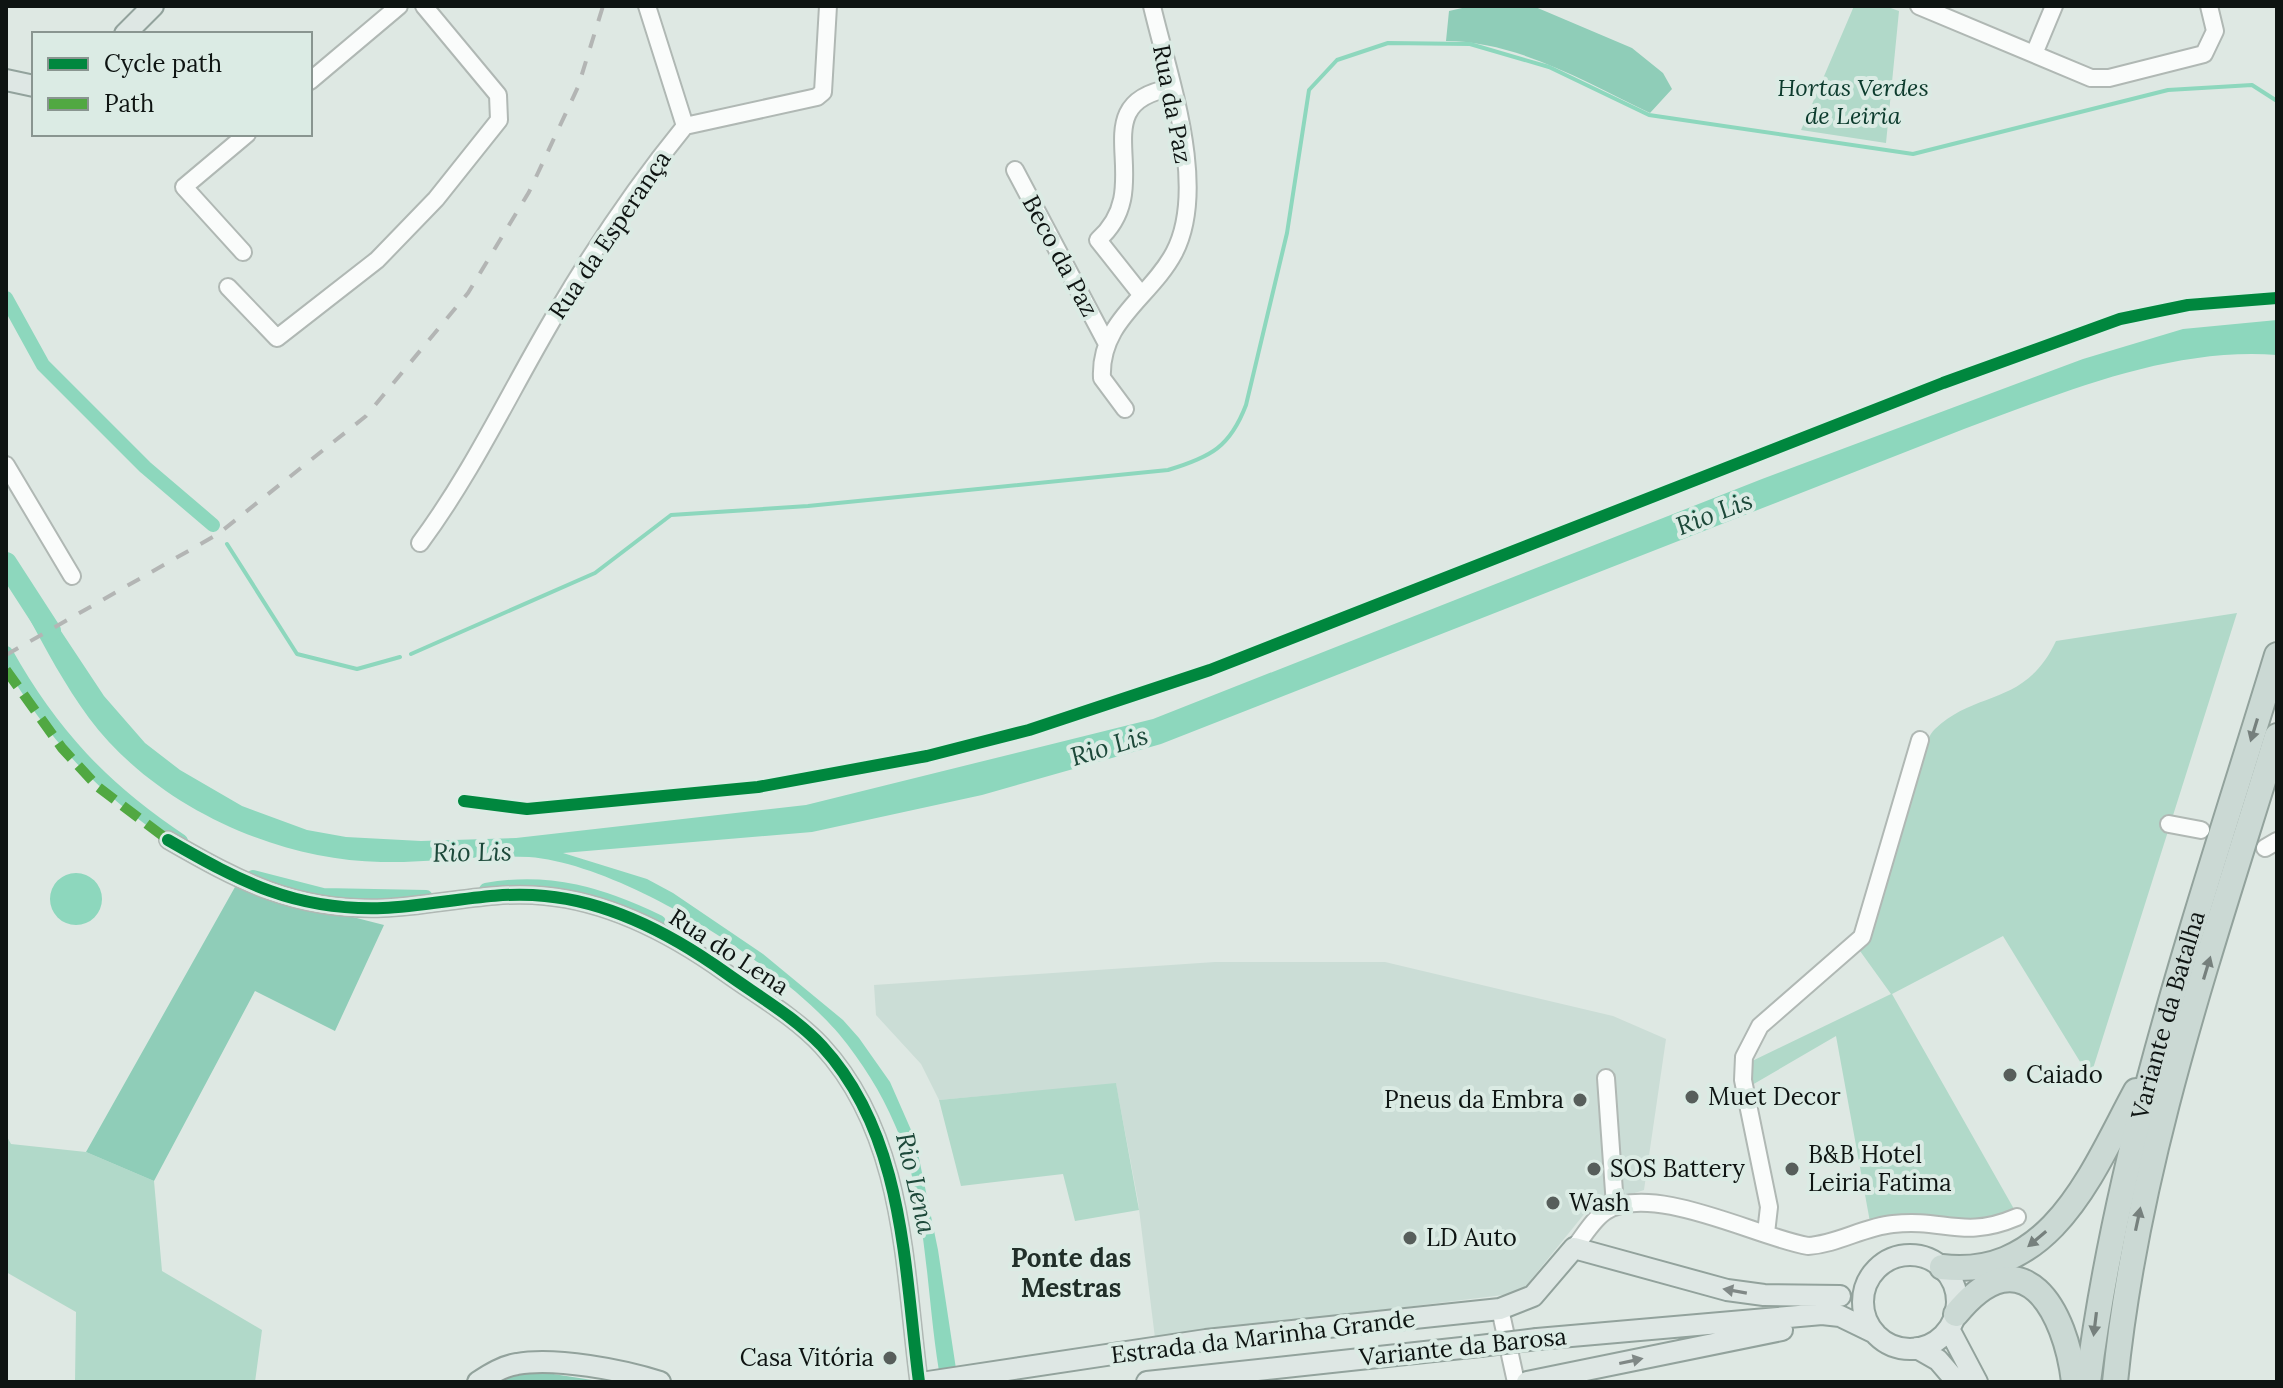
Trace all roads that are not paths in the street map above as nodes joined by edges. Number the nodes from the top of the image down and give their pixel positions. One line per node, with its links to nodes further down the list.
1 (153, 6): 10 (main road)
2 (399, 6): 12 (street)
3 (424, 6): 20 (street)
4 (647, 6): 16 (street)
5 (828, 6): 16 (street, Rua da Esperança)
6 (1152, 6): 15 (street, Rua da Paz)
7 (1919, 6): 11 (street)
8 (2054, 6): 11 (street)
9 (2209, 6): 11 (street)
10 (127, 32)
11 (2034, 54)
12 (312, 79)
13 (6, 80): 14 (main road)
14 (32, 86)
15 (1171, 88): 21 (street, Rua da Paz); 21 (street)
16 (685, 126): 25 (street, Rua da Esperança)
17 (245, 136): 19 (street)
18 (1015, 170): 22 (street, Beco da Paz)
19 (243, 252)
20 (228, 287)
21 (1140, 293): 22 (street, Rua da Paz)
22 (1106, 342): 23 (street)
23 (1125, 409)
24 (6, 465): 26 (street)
25 (420, 543)
26 (72, 576)
27 (2277, 655): 33 (highway, Variante da Batalha, one-way to 33)
28 (2277, 736): 61 (highway, Variante da Batalha, one-way to 28)
29 (1920, 740): 37 (street)
30 (2169, 824): 31 (street)
31 (2201, 830)
32 (168, 840): 52 (street, Rua do Lena)
33 (2154, 1057): 39 (highway, one-way to 39); 60 (highway, Variante da Batalha, one-way to 60)
34 (1606, 1078): 35 (street)
35 (1615, 1206): 37 (street); 38 (street)
36 (2017, 1217): 37 (street)
37 (1766, 1233)
38 (1574, 1248): 41 (main road, one-way to 38); 42 (main road, Estrada da Marinha Grande)
39 (1942, 1267): 40 (main road); 43 (main road)
40 (1871, 1277): 41 (main road, Variante da Barosa); 45 (main road)
41 (1840, 1296): 46 (main road, Variante da Barosa)
42 (1500, 1309): 53 (main road, Estrada da Marinha Grande); 55 (street)
43 (1952, 1322): 47 (main road); 58 (main road); 59 (highway)
44 (1854, 1323): 45 (main road, Variante da Barosa); 46 (main road, Variante da Barosa); 56 (main road, one-way to 44)
45 (1875, 1333): 47 (main road)
46 (1588, 1335): 54 (main road, Variante da Barosa, bridge)
47 (1917, 1348): 57 (main road)
48 (478, 1382): 49 (main road)
49 (660, 1382)
50 (670, 1382): 51 (main road)
51 (677, 1382)
52 (919, 1382)
53 (928, 1382)
54 (1147, 1382)
55 (1516, 1382)
56 (1527, 1382)
57 (1957, 1382)
58 (1977, 1382)
59 (2074, 1382)
60 (2088, 1382)
61 (2115, 1382)

